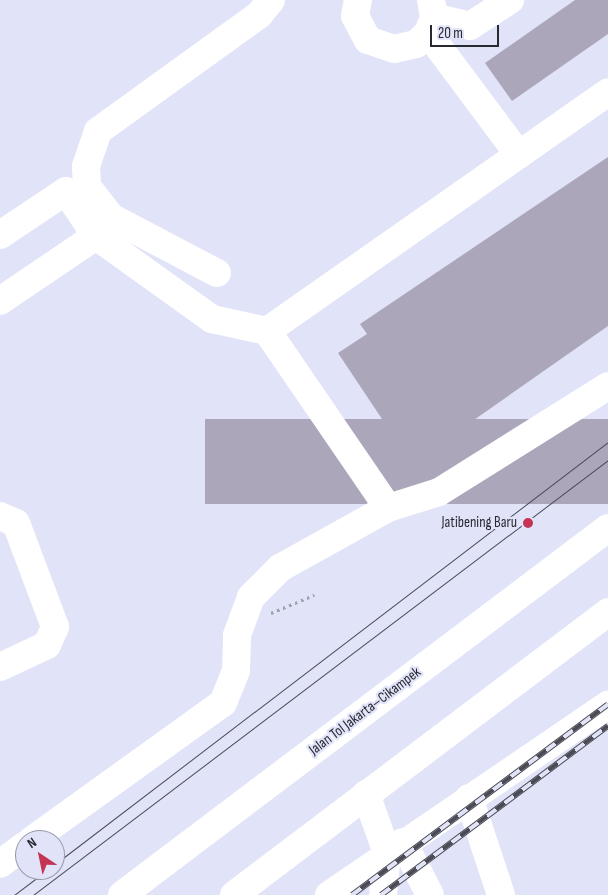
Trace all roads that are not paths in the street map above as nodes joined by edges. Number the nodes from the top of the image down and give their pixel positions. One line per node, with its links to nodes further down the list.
1 (271, 0): 9 (main road)
2 (358, 0): 4 (main road)
3 (510, 0): 4 (main road)
4 (429, 16): 6 (main road)
5 (608, 92): 6 (main road)
6 (511, 160): 11 (main road)
7 (0, 235): 8 (main road)
8 (96, 236): 10 (main road); 11 (main road)
9 (217, 273)
10 (0, 301)
11 (267, 331): 13 (main road)
12 (608, 386): 13 (main road)
13 (388, 508): 21 (main road)
14 (0, 516): 17 (main road)
15 (608, 528): 25 (main road, Jalan Tol Jakarta–Cikampek)
16 (608, 612): 19 (main road)
17 (0, 666)
18 (608, 705): 20 (main road)
19 (366, 794): 22 (main road); 26 (main road)
20 (469, 798): 22 (main road); 30 (main road)
21 (46, 830)
22 (395, 848): 27 (main road); 28 (main road); 29 (main road)
23 (15, 853): 24 (main road)
24 (0, 864)
25 (122, 895)
26 (234, 895)
27 (329, 895)
28 (383, 895)
29 (430, 895)
30 (501, 895)

